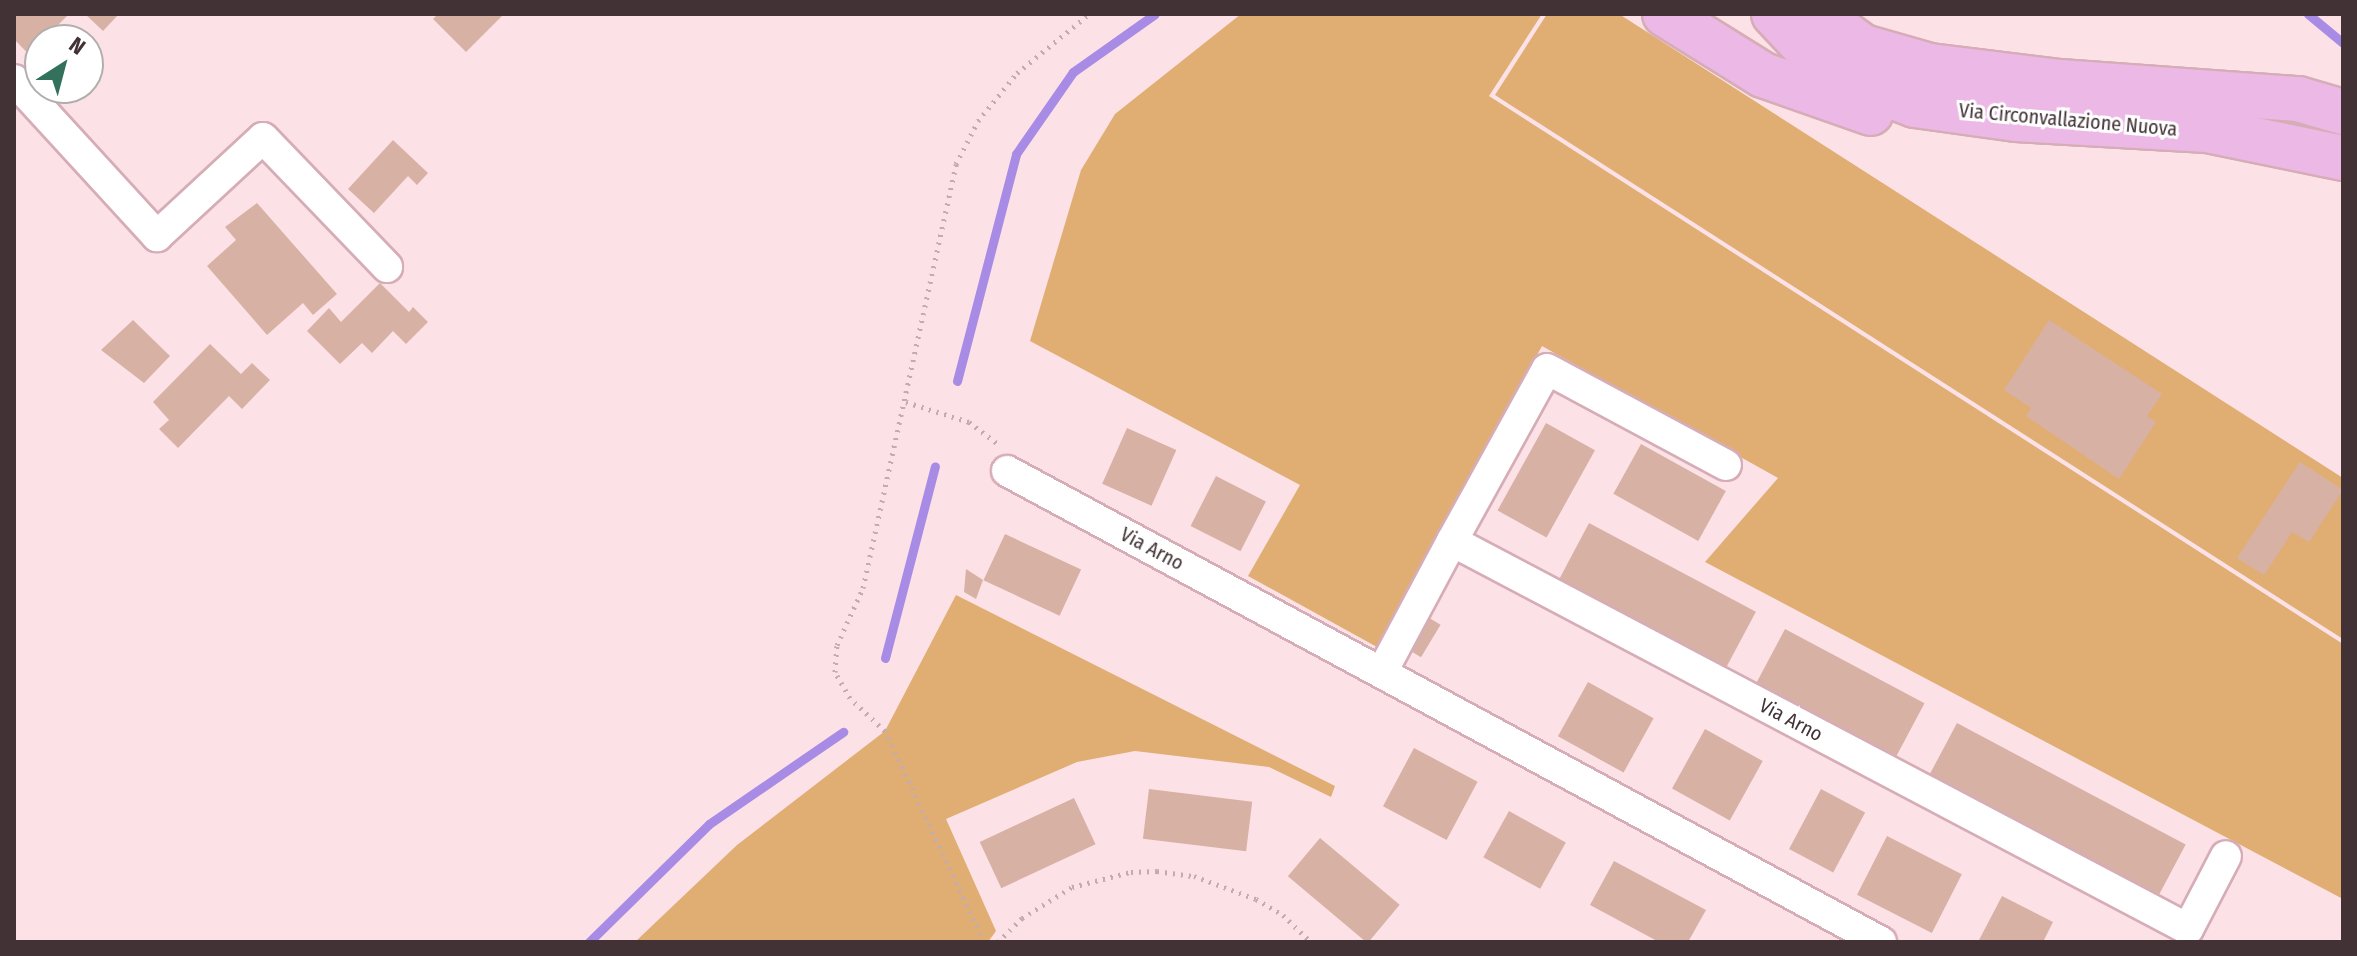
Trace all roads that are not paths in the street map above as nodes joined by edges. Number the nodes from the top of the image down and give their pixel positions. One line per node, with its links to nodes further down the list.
1 (1665, 14): 6 (main road)
2 (1774, 14): 6 (main road, Via Circonvallazione Nuova)
3 (1818, 14): 5 (main road, Via Circonvallazione Nuova)
4 (14, 80): 8 (street)
5 (2343, 112)
6 (2016, 119): 7 (main road, Via Circonvallazione Nuova)
7 (2343, 158)
8 (387, 267)
9 (1726, 465): 11 (street)
10 (1007, 471): 12 (street, Via Arno)
11 (1452, 541): 12 (street); 13 (street, Via Arno)
12 (1382, 672): 14 (street, Via Arno)
13 (2226, 856)
14 (1881, 942)

